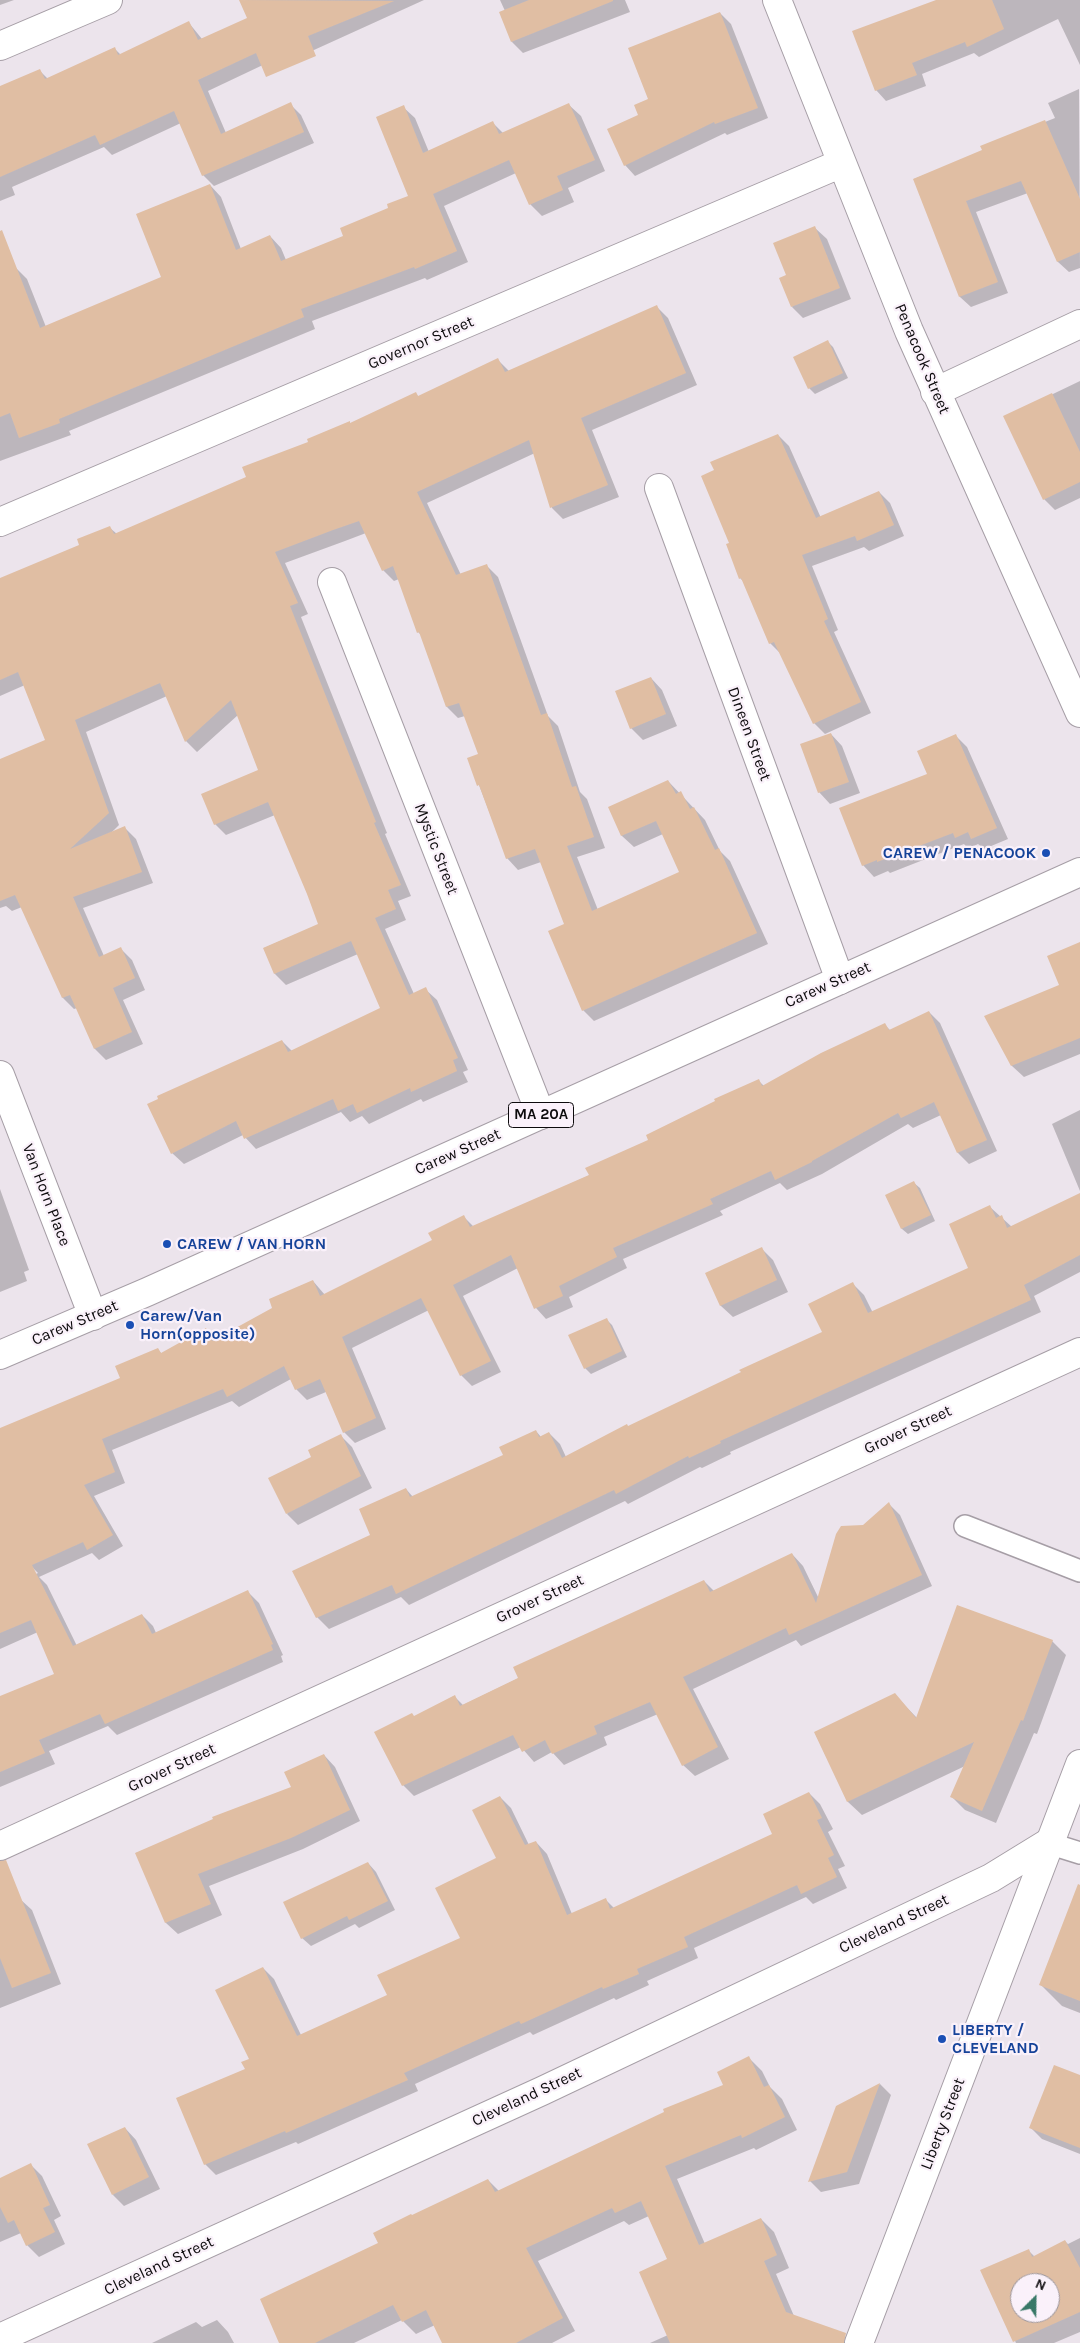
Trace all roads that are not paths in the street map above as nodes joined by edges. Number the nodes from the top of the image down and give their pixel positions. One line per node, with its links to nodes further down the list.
1 (108, 0): 3 (street)
2 (777, 0): 4 (street, Penacook Street)
3 (0, 46)
4 (842, 163): 6 (street, Penacook Street); 8 (street, Governor Street)
5 (1080, 324): 6 (street)
6 (935, 392): 10 (street, Penacook Street)
7 (659, 488): 12 (street, Dineen Street)
8 (0, 522)
9 (332, 582): 14 (street, Mystic Street)
10 (1080, 713)
11 (1080, 872): 12 (street, Carew Street / MA 20A)
12 (840, 980): 14 (street, Carew Street / MA 20A)
13 (0, 1075): 15 (street, Van Horn Place)
14 (541, 1115): 15 (street, Carew Street / MA 20A)
15 (93, 1316): 17 (street, Carew Street / MA 20A)
16 (1080, 1352): 22 (street, Grover Street)
17 (0, 1355)
18 (965, 1526): 19 (lane)
19 (1080, 1571)
20 (1080, 1764): 21 (street, Liberty Street)
21 (1048, 1843): 23 (lane); 24 (street, Cleveland Street); 25 (street, Liberty Street)
22 (0, 1846)
23 (1080, 1853)
24 (0, 2338)
25 (859, 2343)

